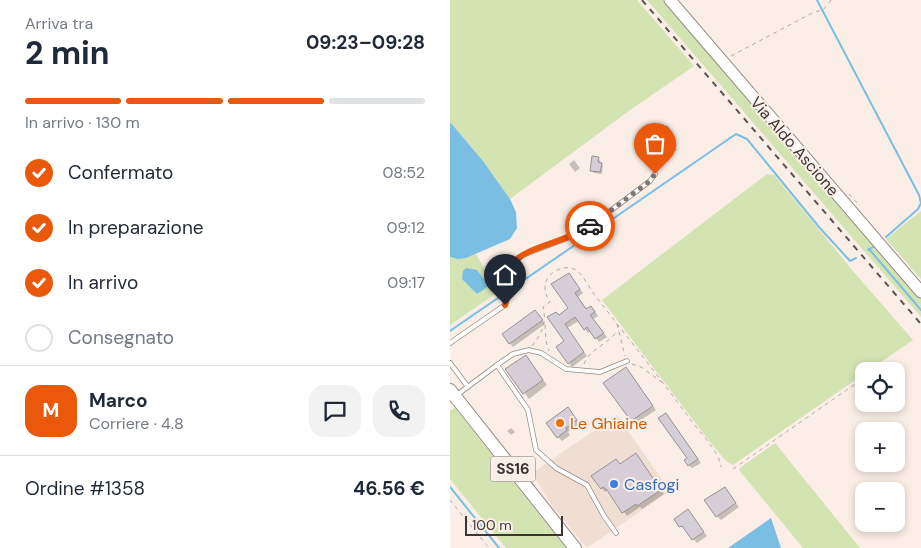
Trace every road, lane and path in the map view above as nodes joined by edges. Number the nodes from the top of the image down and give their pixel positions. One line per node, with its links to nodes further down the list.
1 (670, 0): 5 (street, Via Aldo Ascione)
2 (831, 0): 3 (path)
3 (728, 58)
4 (655, 174): 9 (lane)
5 (921, 292)
6 (617, 323): 7 (path); 8 (path); 17 (path)
7 (545, 325): 10 (path); 11 (path)
8 (618, 331): 12 (path); 15 (path)
9 (450, 343)
10 (529, 350): 11 (lane); 14 (lane)
11 (551, 360): 15 (lane)
12 (627, 361): 15 (lane); 17 (path)
13 (450, 363): 18 (lane)
14 (496, 366): 18 (lane); 23 (lane)
15 (583, 371)
16 (855, 384): 21 (path)
17 (666, 385): 20 (path)
18 (468, 387): 19 (lane)
19 (453, 393): 25 (main road, SS16)
20 (721, 467)
21 (733, 469)
22 (450, 500): 24 (path)
23 (616, 533)
24 (489, 548)
25 (575, 548)

